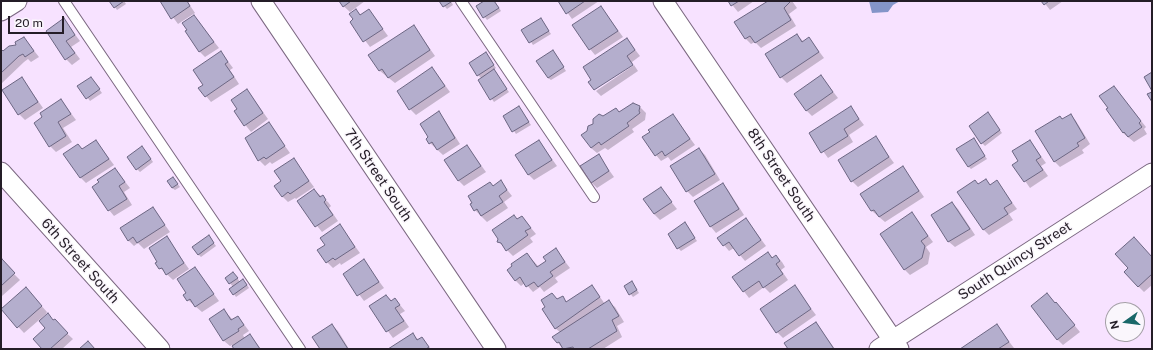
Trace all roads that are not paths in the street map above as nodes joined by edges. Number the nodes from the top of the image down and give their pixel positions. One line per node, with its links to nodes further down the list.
1 (17, 1): 6 (street)
2 (64, 1): 12 (lane)
3 (261, 1): 13 (street, 7th Street South)
4 (461, 1): 9 (lane)
5 (663, 1): 10 (street, 8th Street South)
6 (1, 11)
7 (1, 172): 11 (street, 6th Street South)
8 (1152, 173): 10 (street, South Quincy Street)
9 (594, 198)
10 (890, 346)
11 (160, 349)
12 (300, 349)
13 (496, 349)

